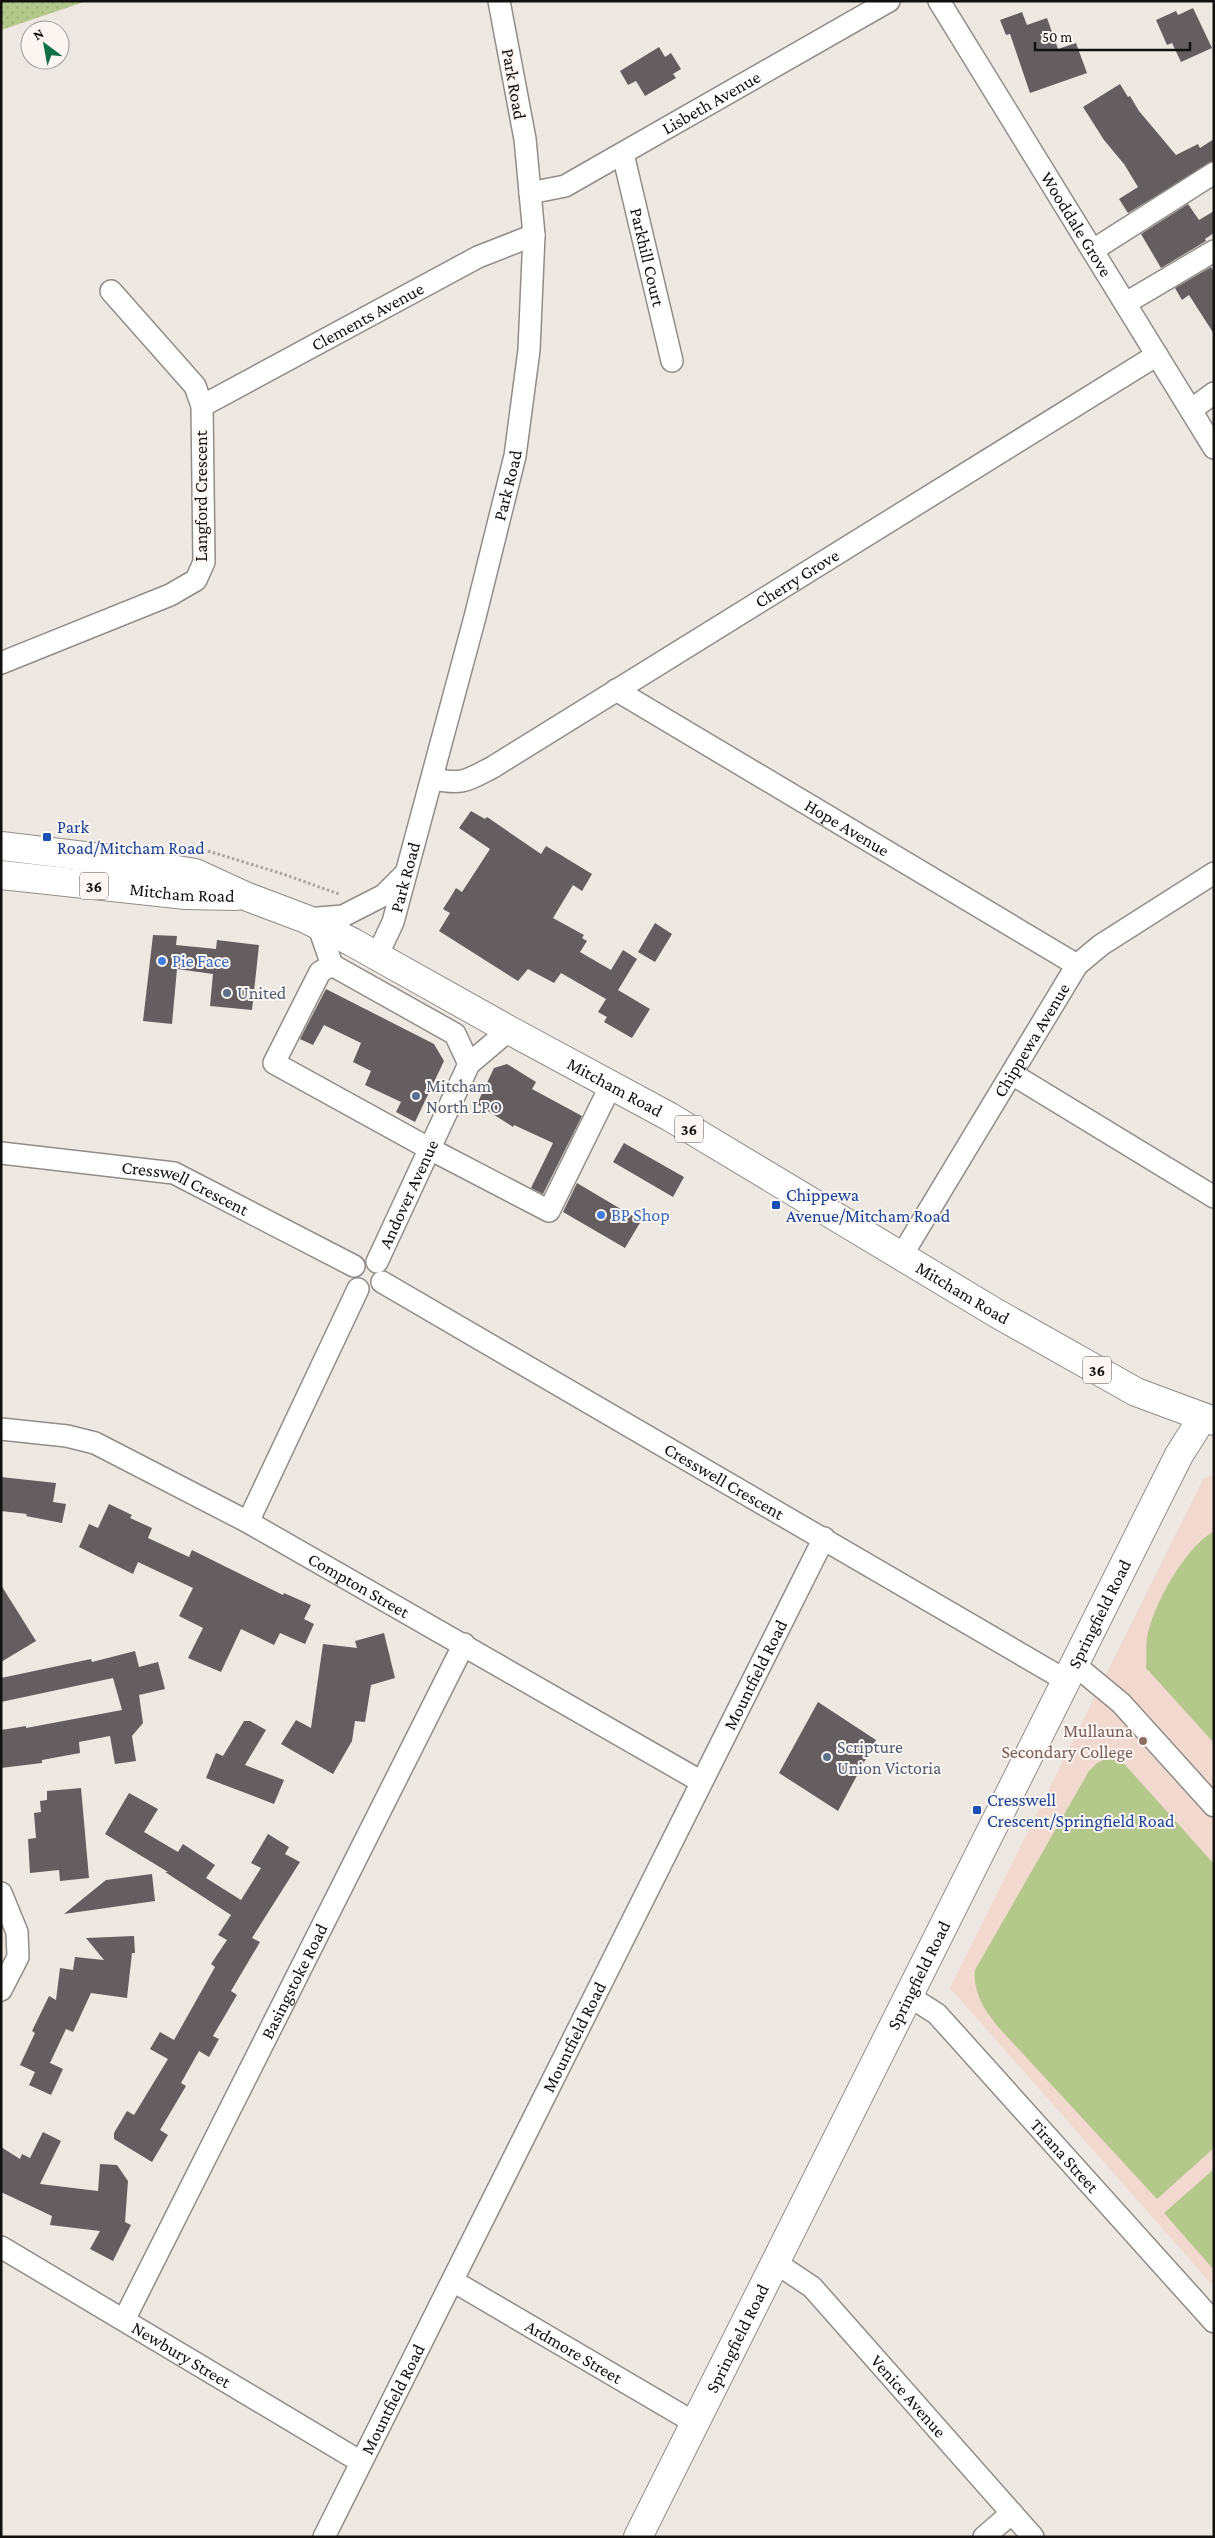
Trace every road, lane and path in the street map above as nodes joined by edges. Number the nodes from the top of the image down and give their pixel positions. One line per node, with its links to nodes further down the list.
1 (499, 1): 6 (street, Park Road)
2 (889, 1): 4 (street, Lisbeth Avenue)
3 (939, 1): 8 (street, Wooddale Grove)
4 (623, 154): 6 (street, Lisbeth Avenue); 13 (street, Parkhill Court)
5 (1214, 173): 8 (street)
6 (530, 193): 7 (street, Park Road)
7 (534, 235): 15 (street, Clements Avenue); 20 (street, Park Road)
8 (1093, 250): 11 (street, Wooddale Grove)
9 (1214, 251): 11 (street)
10 (111, 291): 15 (street, Langford Crescent)
11 (1126, 304): 12 (street, Wooddale Grove)
12 (1157, 355): 16 (street, Wooddale Grove); 19 (street, Cherry Grove)
13 (672, 361)
14 (1214, 392): 16 (street)
15 (202, 406): 18 (street, Langford Crescent)
16 (1191, 410): 17 (street, Wooddale Grove)
17 (1214, 448)
18 (1, 663)
19 (616, 690): 20 (street, Cherry Grove); 29 (street, Hope Avenue)
20 (432, 779): 22 (street, Park Road)
21 (1, 846): 25 (main road, Mitcham Road / 36)
22 (407, 872): 26 (street); 27 (street, Park Road)
23 (1214, 874): 29 (street, Chippewa Avenue)
24 (1, 875): 25 (main road, Mitcham Road / 36)
25 (245, 896): 26 (main road, Mitcham Road / 36)
26 (312, 922): 27 (main road, Mitcham Road / 36); 28 (street)
27 (376, 956): 30 (main road, Mitcham Road / 36)
28 (332, 965): 32 (street); 36 (street)
29 (1077, 965): 34 (street, Chippewa Avenue)
30 (468, 1007): 31 (main road, Mitcham Road / 36); 32 (street)
31 (509, 1030): 33 (street, Andover Avenue); 35 (main road, Mitcham Road / 36)
32 (456, 1034): 33 (street)
33 (469, 1064): 36 (street, Andover Avenue)
34 (1012, 1074): 38 (street); 39 (street, Chippewa Avenue)
35 (611, 1085): 36 (street); 39 (main road, Mitcham Road / 36)
36 (430, 1149): 41 (street, Andover Avenue)
37 (1, 1153): 40 (street, Cresswell Crescent)
38 (1214, 1197)
39 (902, 1255): 43 (main road, Mitcham Road / 36)
40 (354, 1266): 41 (street); 42 (street)
41 (379, 1272): 42 (street); 46 (street, Cresswell Crescent)
42 (358, 1289): 45 (street)
43 (1208, 1419): 48 (main road, Springfield Road)
44 (1, 1429): 45 (street, Compton Street)
45 (248, 1522): 47 (street, Compton Street)
46 (824, 1538): 48 (street, Cresswell Crescent); 49 (street, Mountfield Road)
47 (464, 1644): 49 (street, Compton Street); 57 (street, Basingstoke Road)
48 (1070, 1673): 50 (street, Cresswell Crescent); 53 (main road, Springfield Road)
49 (700, 1781): 56 (street, Mountfield Road)
50 (1214, 1806)
51 (1, 1893): 52 (street)
52 (1, 1990)
53 (909, 1996): 55 (main road, Springfield Road); 58 (street, Tirana Street)
54 (1, 2247): 57 (street, Newbury Street)
55 (776, 2262): 59 (main road, Springfield Road); 61 (street, Venice Avenue)
56 (453, 2281): 59 (street, Ardmore Street); 60 (street, Mountfield Road)
57 (124, 2320): 60 (street, Newbury Street)
58 (1214, 2322)
59 (695, 2423): 63 (main road, Springfield Road)
60 (361, 2462): 62 (street, Mountfield Road)
61 (1012, 2513): 64 (street); 65 (street, Venice Avenue)
62 (324, 2537)
63 (638, 2537)
64 (984, 2537)
65 (1033, 2537)

